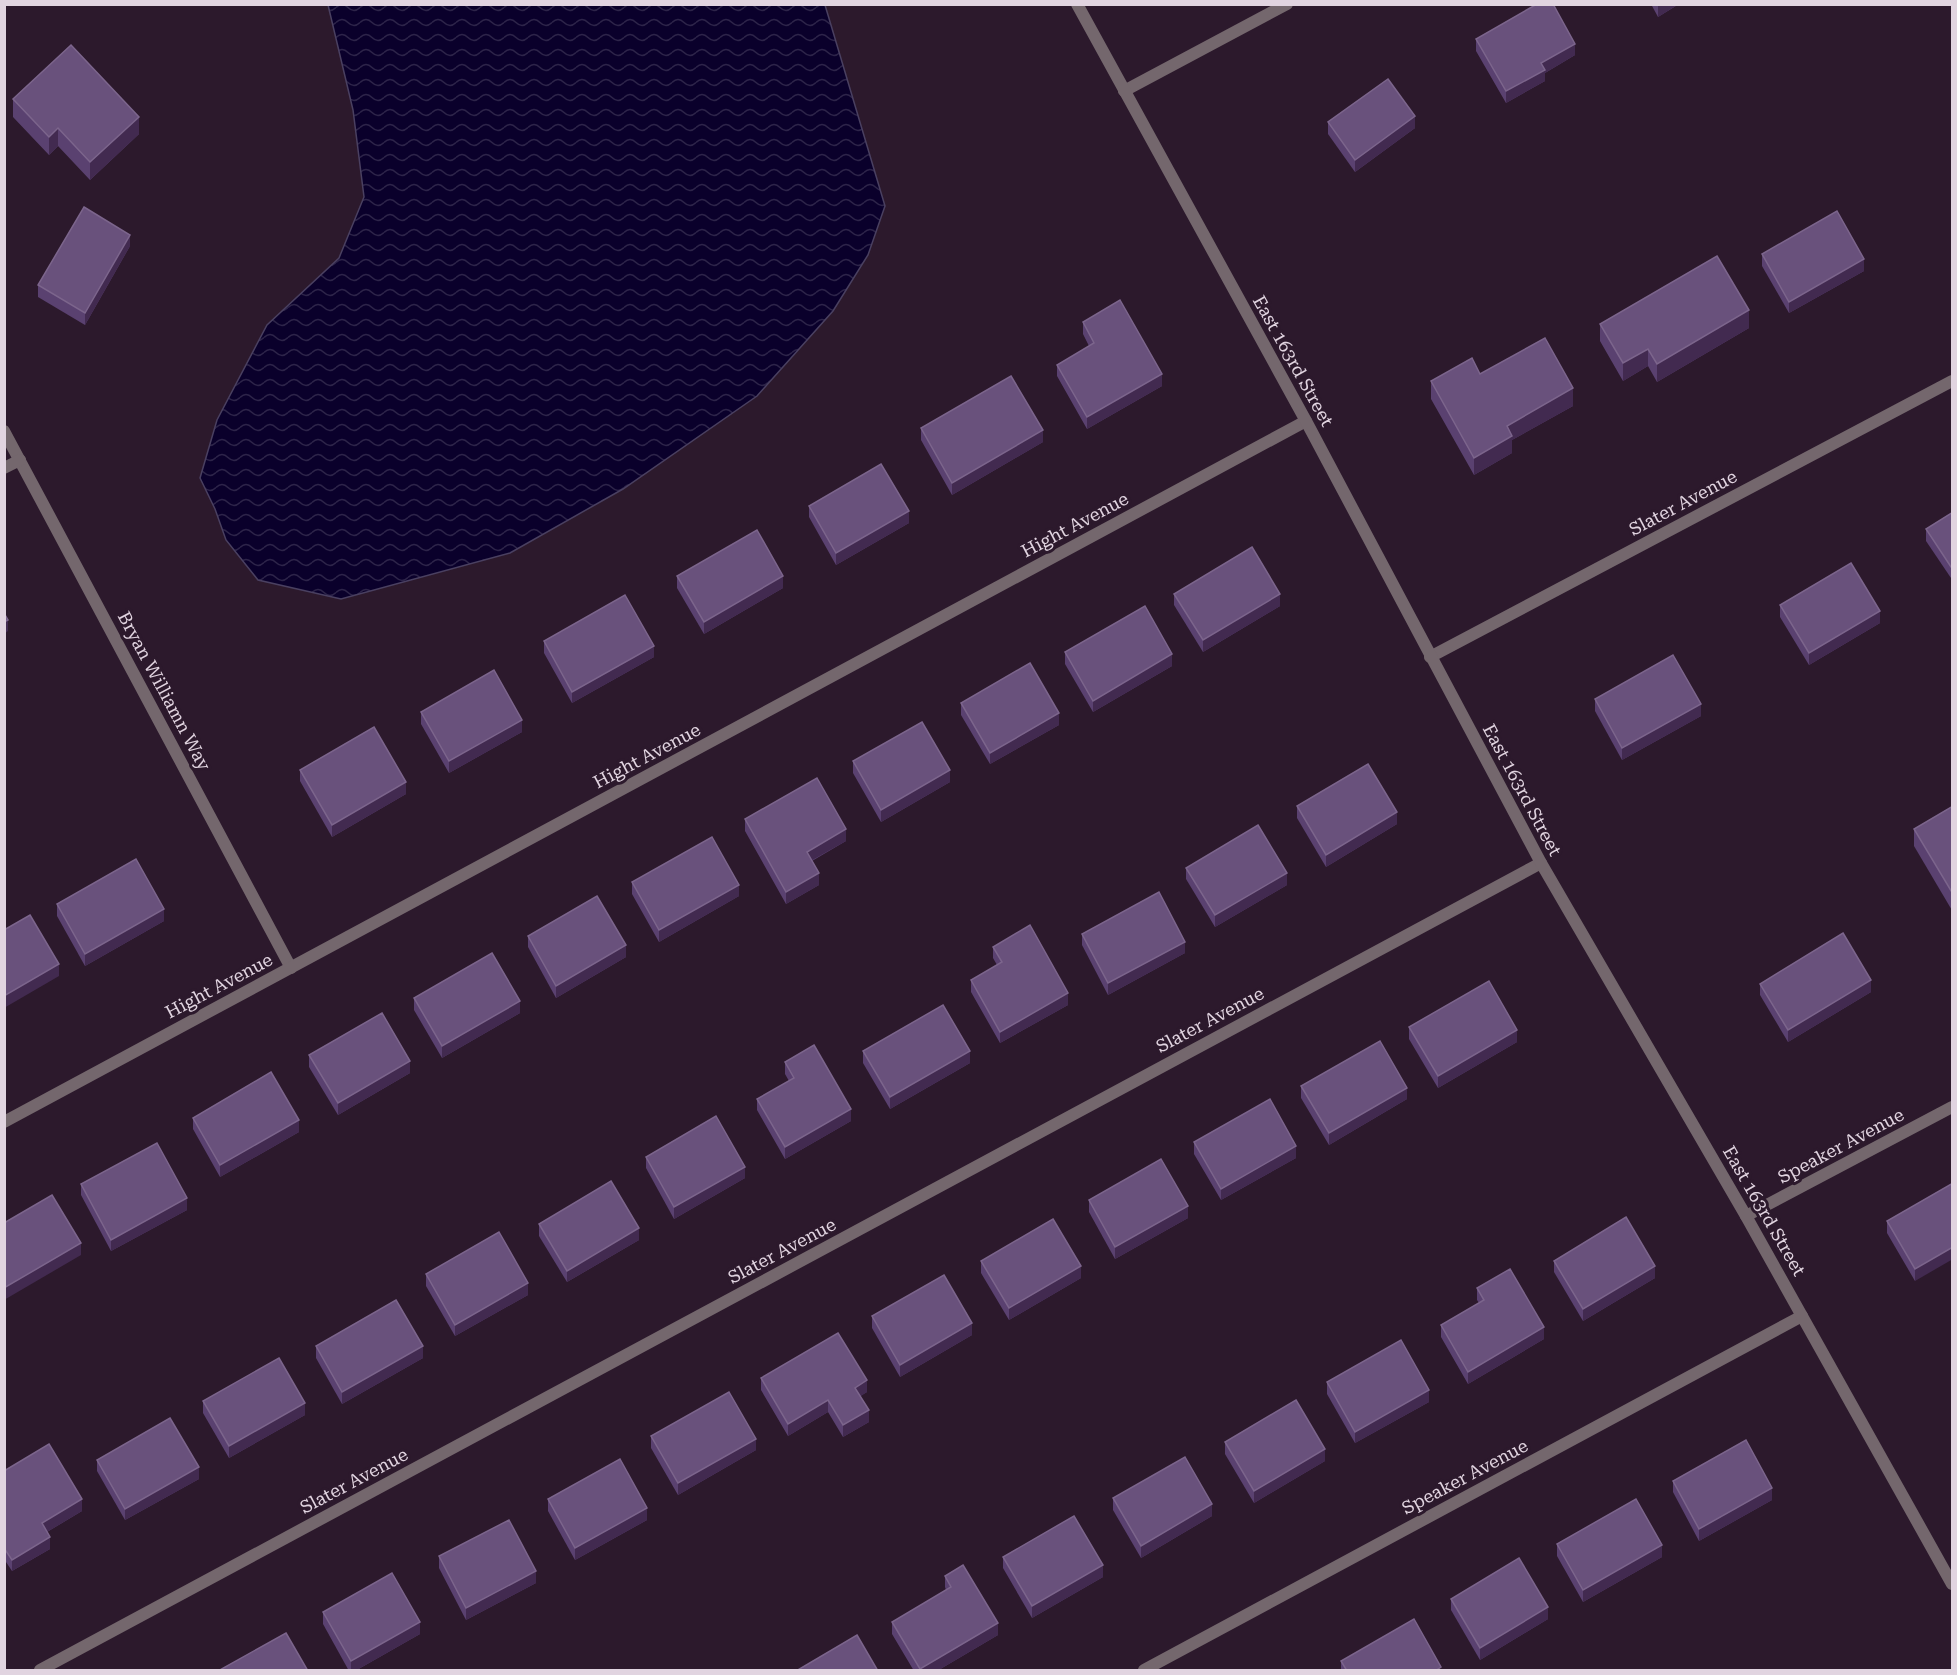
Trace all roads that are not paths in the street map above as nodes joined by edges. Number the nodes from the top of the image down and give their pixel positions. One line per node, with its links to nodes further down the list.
1 (1077, 4): 3 (street, East 163rd Street)
2 (1287, 4): 3 (street)
3 (1124, 91): 5 (street, East 163rd Street)
4 (1953, 381): 9 (street, Slater Avenue)
5 (1306, 421): 9 (street, East 163rd Street); 11 (street, Hight Avenue)
6 (4, 431): 7 (street, Bryan Williamn Way)
7 (20, 460): 8 (street); 11 (street, Bryan Williamn Way)
8 (4, 468)
9 (1430, 657): 10 (street, East 163rd Street)
10 (1540, 863): 14 (street, East 163rd Street); 17 (street, Slater Avenue)
11 (291, 968): 13 (street, Hight Avenue)
12 (1953, 1107): 14 (street, Speaker Avenue)
13 (4, 1122)
14 (1746, 1216): 15 (street, East 163rd Street)
15 (1802, 1316): 16 (street, East 163rd Street); 18 (street, Speaker Avenue)
16 (1953, 1584)
17 (40, 1671)
18 (1144, 1671)

